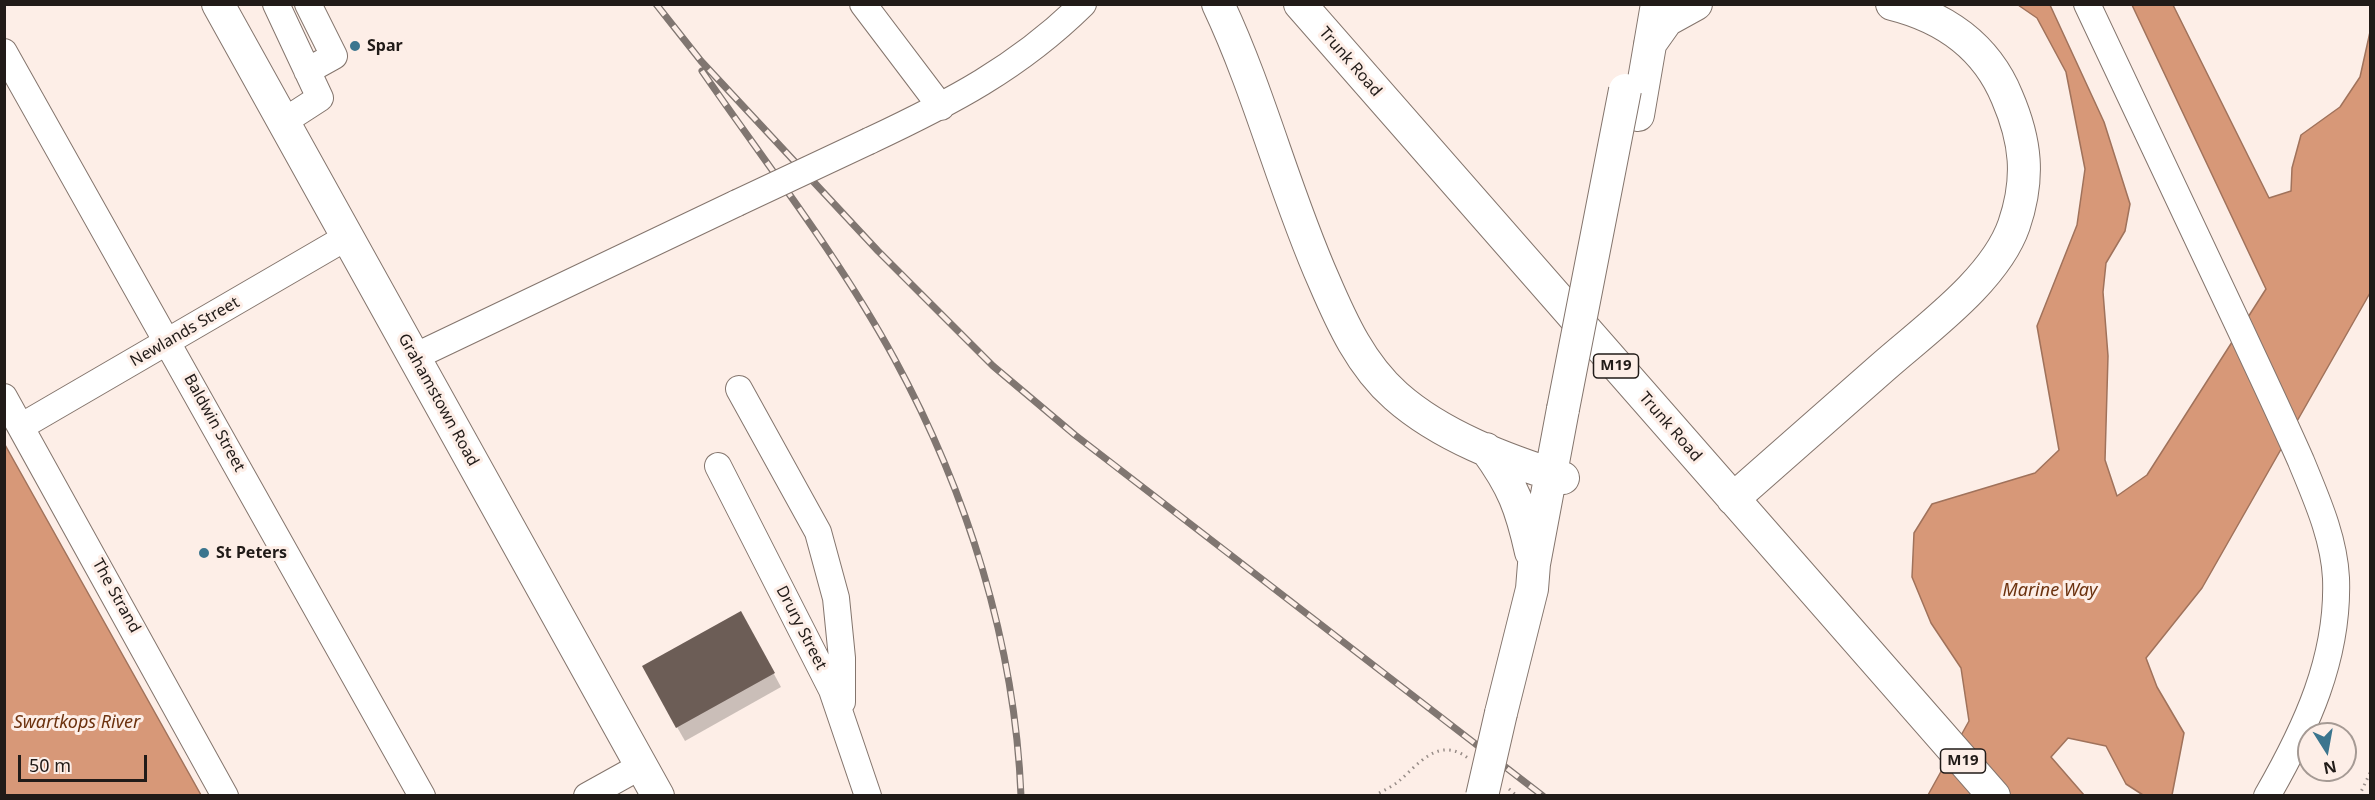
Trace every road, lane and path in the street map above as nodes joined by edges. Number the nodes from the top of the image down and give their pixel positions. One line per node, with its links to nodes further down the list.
1 (218, 4): 18 (main road, Grahamstown Road)
2 (276, 4): 15 (street)
3 (308, 4): 15 (street)
4 (863, 4): 17 (street)
5 (1083, 4): 17 (street)
6 (1218, 4): 25 (main road)
7 (1300, 4): 28 (main road, Trunk Road / M19)
8 (1639, 4): 16 (main road)
9 (1657, 4): 13 (main road)
10 (1696, 4): 13 (main road)
11 (1892, 4): 28 (main road)
12 (2087, 4): 43 (street)
13 (1649, 46): 16 (main road)
14 (4, 52): 20 (street, Baldwin Street)
15 (307, 70): 18 (street)
16 (1632, 102): 27 (main road, bridge)
17 (941, 107): 21 (street, bridge)
18 (283, 122): 19 (main road, Grahamstown Road)
19 (347, 237): 20 (street, Newlands Street); 21 (main road, Grahamstown Road)
20 (168, 342): 24 (street, Newlands Street); 36 (street, Baldwin Street)
21 (414, 357): 32 (main road, Grahamstown Road)
22 (739, 389): 30 (street)
23 (4, 397): 24 (street, The Strand)
24 (22, 426): 35 (street, The Strand)
25 (1486, 448): 27 (main road); 29 (main road)
26 (718, 466): 30 (street, Drury Street)
27 (1557, 476): 29 (main road)
28 (1733, 499): 42 (main road, Trunk Road / M19)
29 (1533, 576): 34 (main road, bridge)
30 (843, 714): 39 (street, Drury Street)
31 (1470, 760): 40 (path)
32 (642, 766): 37 (street); 38 (main road, Grahamstown Road)
33 (2370, 773): 44 (path)
34 (1495, 792): 41 (path)
35 (225, 795)
36 (422, 795)
37 (587, 795)
38 (658, 795)
39 (868, 795)
40 (1374, 795)
41 (1517, 795)
42 (1994, 795)
43 (2267, 795)
44 (2359, 795)

